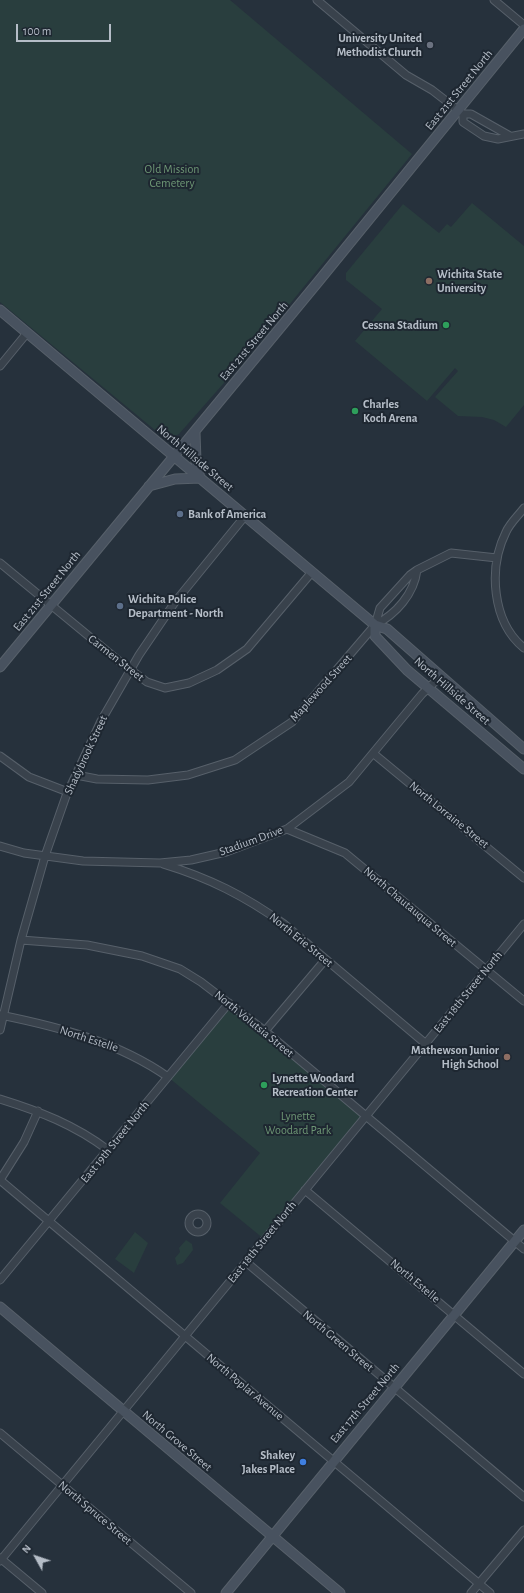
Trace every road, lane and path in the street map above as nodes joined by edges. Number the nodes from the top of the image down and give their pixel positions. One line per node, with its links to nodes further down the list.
1 (317, 0): 5 (street)
2 (494, 0): 3 (street)
3 (524, 25)
4 (524, 29): 5 (main road, East 21st Street North)
5 (461, 112): 7 (street); 7 (street); 11 (main road, East 21st Street North)
6 (524, 134): 7 (street)
7 (510, 136)
8 (0, 310): 9 (main road, North Hillside Street)
9 (27, 333): 10 (street); 12 (main road, North Hillside Street)
10 (0, 366)
11 (194, 432): 12 (main road, East 21st Street North); 13 (main road)
12 (174, 456): 13 (main road, North Hillside Street); 14 (main road, East 21st Street North)
13 (200, 478): 14 (main road); 16 (main road, North Hillside Street)
14 (149, 486): 21 (main road, East 21st Street North)
15 (524, 508): 17 (street)
16 (245, 516): 20 (main road, North Hillside Street); 25 (street, Shadybrook Street)
17 (497, 558): 19 (street); 23 (street)
18 (0, 563): 21 (street)
19 (417, 570): 22 (street); 22 (street)
20 (312, 572): 22 (main road, North Hillside Street); 25 (street, Carmen Street)
21 (51, 606): 24 (main road, East 21st Street North); 25 (street, Carmen Street)
22 (375, 625): 26 (main road, North Hillside Street); 27 (main road, North Hillside Street); 32 (street, Maplewood Street)
23 (524, 648)
24 (0, 667)
25 (131, 670): 32 (street, Shadybrook Street)
26 (441, 676): 27 (street, Stadium Drive); 28 (main road, North Hillside Street)
27 (429, 688): 29 (street, Stadium Drive); 31 (main road, North Hillside Street)
28 (524, 749)
29 (374, 754): 34 (street, Stadium Drive); 38 (street, North Lorraine Street)
30 (0, 756): 33 (street)
31 (524, 769)
32 (76, 775): 33 (street, Shadybrook Street)
33 (68, 792): 36 (street, Shadybrook Street)
34 (287, 828): 37 (street, Stadium Drive); 42 (street, North Chautauqua Street)
35 (0, 846): 36 (street, Stadium Drive)
36 (45, 856): 37 (street, Stadium Drive); 40 (street, Shadybrook Street)
37 (160, 863): 41 (street, North Erie Street)
38 (524, 878)
39 (524, 924): 42 (street, East 18th Street North)
40 (21, 940): 44 (street, North Volutsia Street); 45 (street, Shadybrook Street)
41 (324, 960): 47 (street); 48 (street, North Erie Street)
42 (487, 970): 43 (street, North Chautauqua Street); 48 (street, East 18th Street North)
43 (524, 1001)
44 (229, 1003): 47 (street, North Volutsia Street); 49 (street, East 19th Street North)
45 (2, 1015): 46 (street, Shadybrook Street); 49 (street, North Estelle)
46 (0, 1030)
47 (265, 1032): 52 (street, North Volutsia Street)
48 (426, 1044): 52 (street, East 18th Street North)
49 (168, 1077): 53 (street, East 19th Street North)
50 (0, 1099): 51 (street)
51 (38, 1111): 53 (street); 54 (street)
52 (366, 1116): 55 (street, East 18th Street North); 58 (street, North Volutsia Street)
53 (108, 1150): 56 (street, East 19th Street North)
54 (0, 1180): 56 (street, North Poplar Avenue)
55 (305, 1190): 60 (street, East 18th Street North); 63 (street, North Estelle)
56 (50, 1221): 61 (street, East 19th Street North); 64 (street, North Poplar Avenue)
57 (524, 1230): 58 (main road, East 17th Street North)
58 (515, 1242): 59 (street, North Volutsia Street); 63 (main road, East 17th Street North)
59 (524, 1249)
60 (246, 1262): 64 (street, East 18th Street North); 66 (street, North Green Street)
61 (0, 1280)
62 (0, 1307): 67 (main road, North Grove Street)
63 (454, 1314): 65 (street, North Estelle); 66 (main road, East 17th Street North)
64 (185, 1336): 67 (street, East 18th Street North); 69 (street, North Poplar Avenue)
65 (524, 1374)
66 (394, 1388): 69 (main road, East 17th Street North); 71 (street, North Green Street)
67 (123, 1411): 70 (street, East 18th Street North); 73 (main road, North Grove Street)
68 (0, 1433): 70 (street, North Spruce Street)
69 (333, 1461): 73 (main road, East 17th Street North); 75 (street, North Poplar Avenue)
70 (62, 1485): 74 (street, East 18th Street North); 77 (street, North Spruce Street)
71 (524, 1497)
72 (524, 1530): 75 (street)
73 (273, 1537): 78 (main road, East 17th Street North); 79 (main road, North Grove Street)
74 (0, 1559): 76 (street)
75 (479, 1584): 80 (street); 81 (street, North Poplar Avenue)
76 (42, 1593)
77 (191, 1593)
78 (226, 1593)
79 (340, 1593)
80 (471, 1593)
81 (490, 1593)

